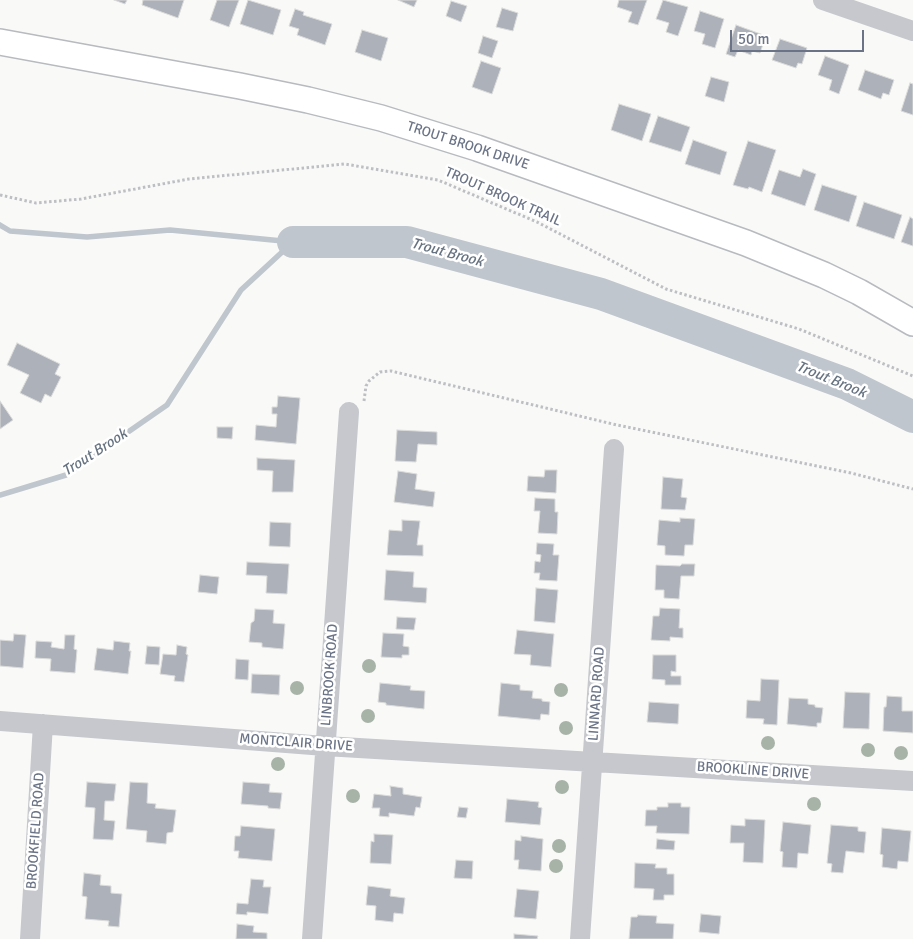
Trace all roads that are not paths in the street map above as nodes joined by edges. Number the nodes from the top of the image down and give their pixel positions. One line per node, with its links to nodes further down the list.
1 (823, 0): 2 (street)
2 (913, 31)
3 (0, 42): 4 (main road, TROUT BROOK DRIVE)
4 (913, 323)
5 (356, 407): 9 (street, LINBROOK ROAD)
6 (614, 449): 10 (street, LINNARD ROAD)
7 (0, 721): 8 (street, MONTCLAIR DRIVE)
8 (43, 724): 9 (street, MONTCLAIR DRIVE); 12 (street, BROOKFIELD ROAD)
9 (325, 746): 10 (street, MONTCLAIR DRIVE); 13 (street, LINBROOK ROAD)
10 (592, 761): 11 (street, BROOKLINE DRIVE); 14 (street, LINNARD ROAD)
11 (913, 781)
12 (30, 939)
13 (312, 939)
14 (580, 939)

